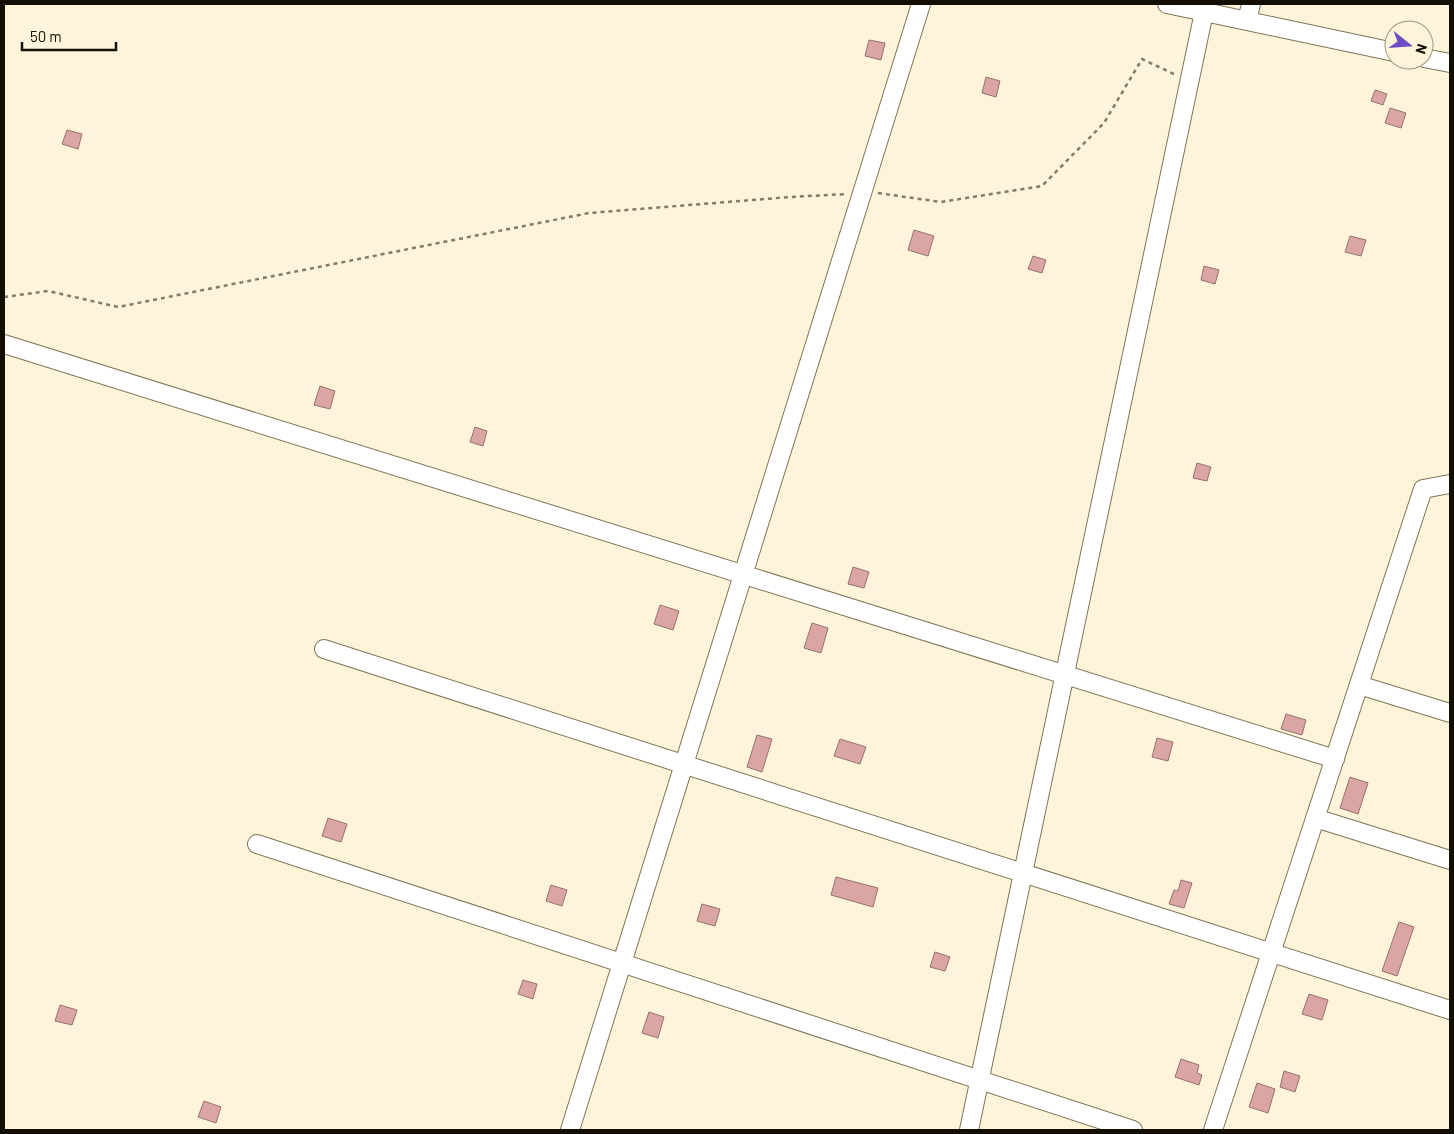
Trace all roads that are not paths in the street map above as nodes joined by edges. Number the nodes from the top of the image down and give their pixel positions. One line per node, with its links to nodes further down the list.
1 (921, 4): 11 (street)
2 (1167, 4): 4 (street)
3 (1251, 4): 5 (street)
4 (1204, 12): 5 (street); 13 (street)
5 (1247, 21): 6 (street)
6 (1384, 50)
7 (1434, 60): 8 (street)
8 (1450, 63)
9 (4, 344): 11 (street)
10 (1450, 484): 14 (street)
11 (743, 574): 13 (street); 17 (street)
12 (324, 650): 17 (street)
13 (1064, 675): 16 (street); 21 (street)
14 (1359, 685): 15 (street); 16 (street)
15 (1450, 714)
16 (1335, 759): 18 (street)
17 (684, 765): 21 (street); 23 (street)
18 (1315, 818): 20 (street); 22 (street)
19 (257, 844): 23 (street)
20 (1450, 860)
21 (1023, 873): 22 (street); 25 (street)
22 (1271, 953): 24 (street); 29 (street)
23 (622, 964): 25 (street); 26 (street)
24 (1450, 1010)
25 (979, 1080): 27 (street); 28 (street)
26 (570, 1130)
27 (968, 1130)
28 (1133, 1130)
29 (1213, 1130)

